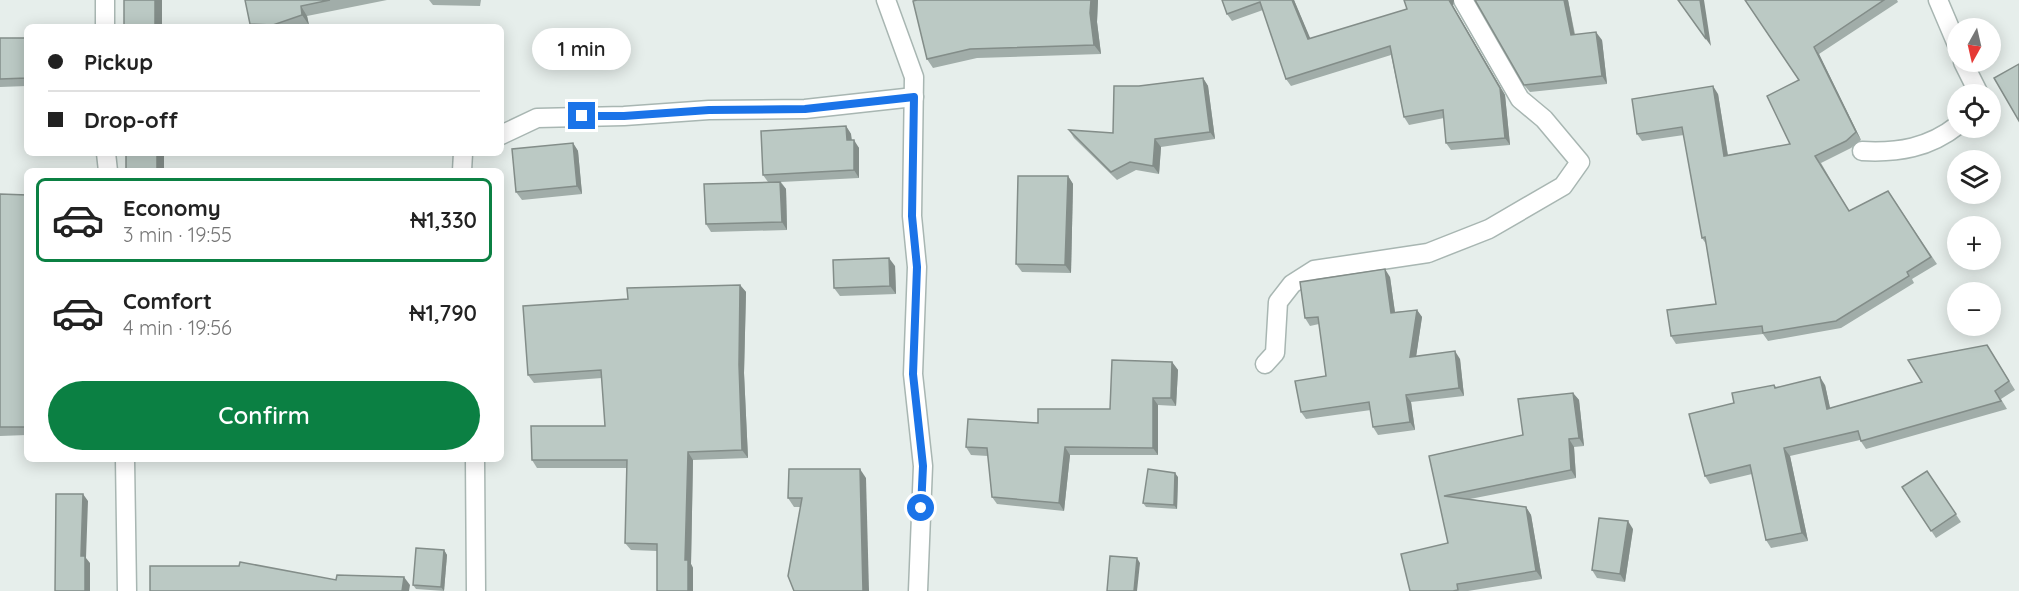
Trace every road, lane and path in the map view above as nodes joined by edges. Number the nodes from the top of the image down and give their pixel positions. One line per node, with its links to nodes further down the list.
1 (105, 0): 6 (street)
2 (886, 0): 7 (street)
3 (1463, 0): 11 (street)
4 (1938, 0): 5 (street)
5 (1947, 21)
6 (105, 24)
7 (914, 97): 8 (street); 16 (street)
8 (504, 134)
9 (1947, 134): 10 (street)
10 (1862, 151)
11 (1265, 364)
12 (125, 462): 14 (street)
13 (475, 462): 15 (street)
14 (127, 591)
15 (476, 591)
16 (918, 591)

